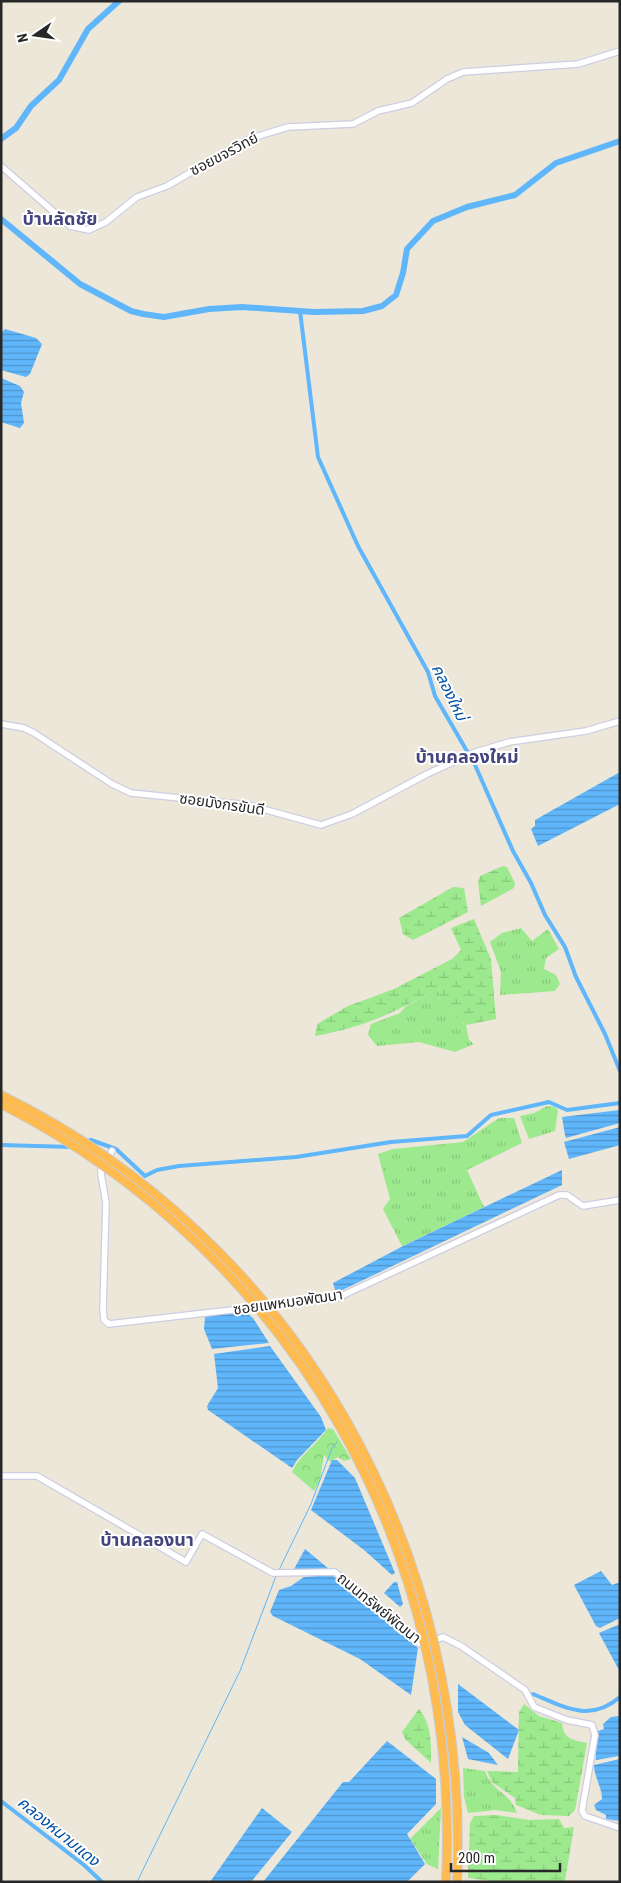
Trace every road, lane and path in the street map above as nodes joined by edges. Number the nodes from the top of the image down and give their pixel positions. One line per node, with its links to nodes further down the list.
1 (620, 51): 2 (street, ซอยขจรวิทย์)
2 (1, 166)
3 (620, 721): 4 (street, ซอยมังกรขันดี)
4 (1, 724)
5 (1, 1095): 12 (highway, bridge)
6 (1, 1104): 11 (highway, bridge)
7 (112, 1151): 8 (street, ซอยแพหมอพัฒนา)
8 (620, 1200)
9 (1, 1476): 10 (street, ถนนทรัพย์พัฒนา)
10 (620, 1828)
11 (446, 1882)
12 (457, 1882)

